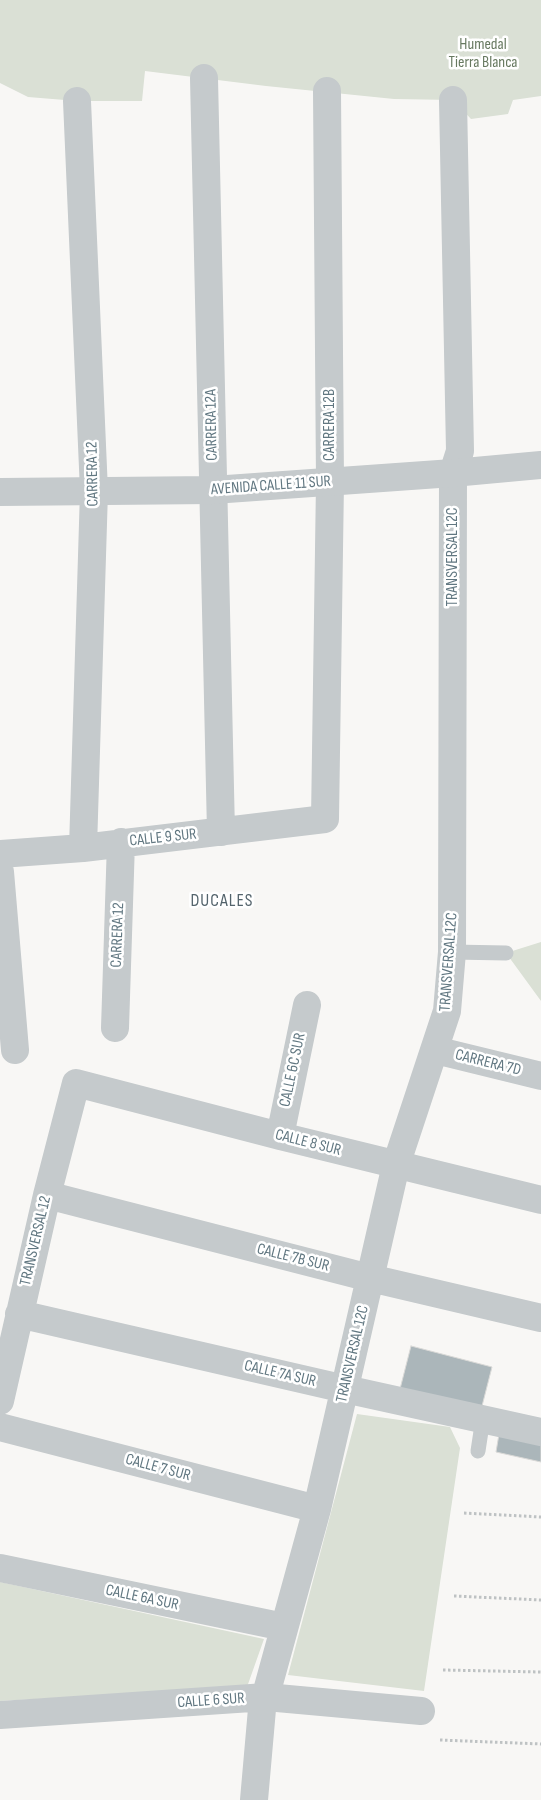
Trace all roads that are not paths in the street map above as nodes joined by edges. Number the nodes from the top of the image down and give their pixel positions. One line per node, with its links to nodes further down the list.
1 (204, 78): 8 (street, CARRERA 12A)
2 (327, 91): 7 (street, CARRERA 12B)
3 (453, 100): 6 (street, TRANSVERSAL 12C)
4 (77, 101): 10 (street, CARRERA 12)
5 (541, 465): 6 (street, AVENIDA CALLE 11 SUR)
6 (453, 473): 7 (street, AVENIDA CALLE 11 SUR); 17 (street, TRANSVERSAL 12C)
7 (330, 482): 8 (street, AVENIDA CALLE 11 SUR); 11 (street, CARRERA 12B)
8 (213, 490): 10 (street, AVENIDA CALLE 11 SUR); 12 (street, CARRERA 12A)
9 (0, 492): 10 (street, AVENIDA CALLE 11 SUR)
10 (94, 492): 14 (street, CARRERA 12)
11 (325, 818): 12 (street, CALLE 9 SUR)
12 (220, 832): 13 (street, CALLE 9 SUR)
13 (121, 842): 14 (street, CALLE 9 SUR); 20 (street, CARRERA 12)
14 (83, 848): 15 (street, CALLE 9 SUR)
15 (0, 854)
16 (0, 872): 21 (street)
17 (452, 952): 18 (lane); 22 (street, TRANSVERSAL 12C)
18 (506, 953)
19 (307, 1005): 25 (street, CALLE 6C SUR)
20 (115, 1028)
21 (15, 1050)
22 (435, 1050): 23 (street, CARRERA 7D); 26 (street, TRANSVERSAL 12C)
23 (541, 1076)
24 (76, 1082): 25 (street, CALLE 8 SUR); 27 (street, TRANSVERSAL 12)
25 (280, 1136): 26 (street, CALLE 8 SUR)
26 (396, 1164): 28 (street, CALLE 8 SUR); 29 (street, TRANSVERSAL 12C)
27 (47, 1195): 29 (street, CALLE 7B SUR); 30 (street, TRANSVERSAL 12)
28 (541, 1200)
29 (370, 1278): 31 (street, CALLE 7B SUR); 32 (street, TRANSVERSAL 12C)
30 (19, 1314): 32 (street, CALLE 7A SUR); 33 (street, TRANSVERSAL 12)
31 (541, 1318)
32 (345, 1389): 34 (street, CALLE 7A SUR); 38 (street, TRANSVERSAL 12C)
33 (0, 1401)
34 (483, 1418): 36 (street, CALLE 7A SUR); 37 (lane)
35 (0, 1427): 38 (street, CALLE 7 SUR)
36 (541, 1432)
37 (478, 1451)
38 (317, 1509): 40 (street, TRANSVERSAL 12C)
39 (0, 1568): 40 (street, CALLE 6A SUR)
40 (284, 1628): 41 (street, TRANSVERSAL 12C)
41 (266, 1697): 42 (street, CALLE 6 SUR); 43 (street, CALLE 6 SUR); 44 (street, TRANSVERSAL 12C)
42 (421, 1711)
43 (0, 1715)
44 (254, 1800)

